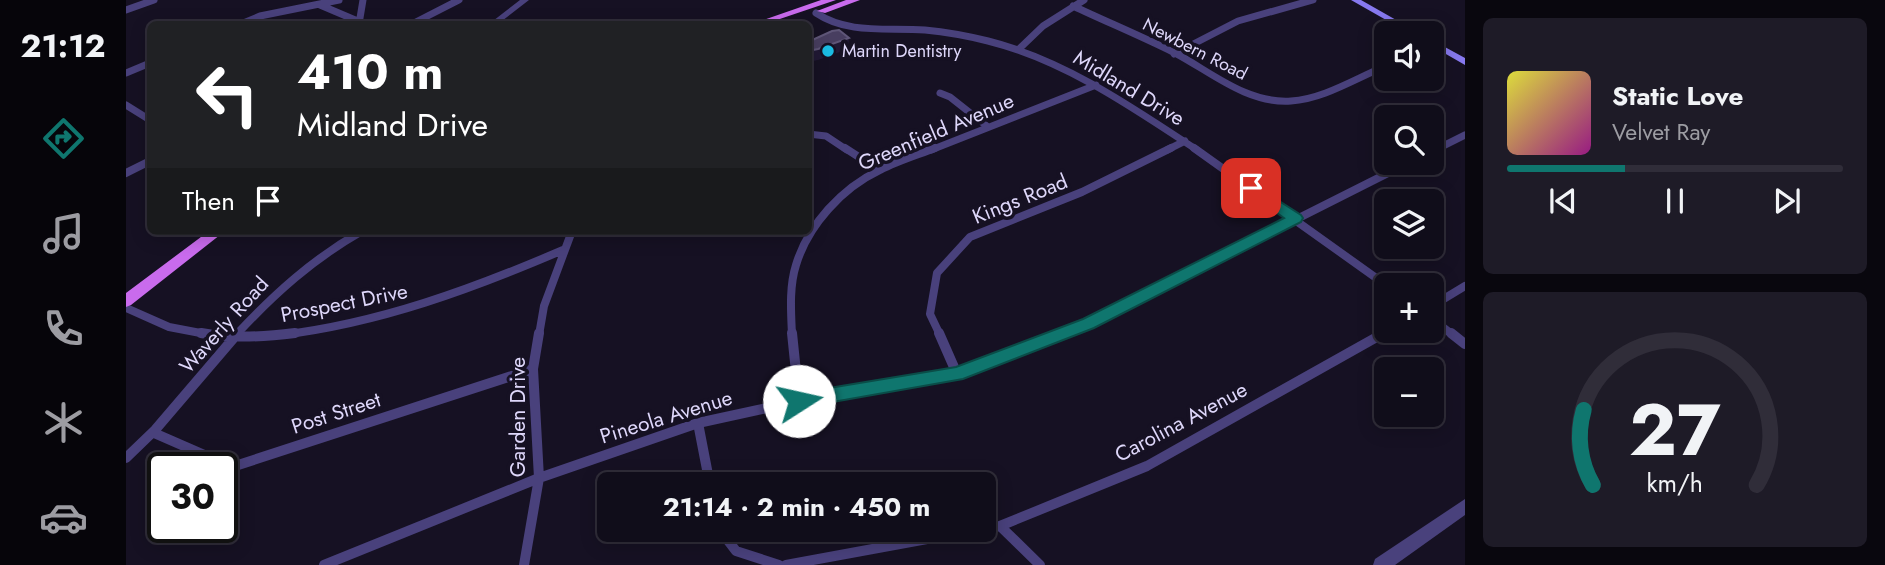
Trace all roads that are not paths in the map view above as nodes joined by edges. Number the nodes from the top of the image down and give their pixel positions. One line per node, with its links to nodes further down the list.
1 (154, 0): 16 (street)
2 (309, 0): 13 (street)
3 (339, 0): 13 (street)
4 (363, 0): 20 (street)
5 (460, 0): 21 (street)
6 (524, 0): 22 (street)
7 (831, 0): 23 (main road)
8 (855, 0): 17 (main road)
9 (1084, 0): 14 (street)
10 (1279, 0): 15 (street)
11 (1313, 0): 15 (street)
12 (1355, 0): 25 (main road)
13 (318, 4): 18 (street); 19 (street)
14 (1073, 6): 26 (street); 28 (street, Newbern Road)
15 (1289, 7): 28 (street)
16 (126, 10)
17 (816, 13): 24 (main road); 26 (street, Midland Drive)
18 (248, 21)
19 (355, 21)
20 (359, 21)
21 (418, 21)
22 (497, 21)
23 (766, 21)
24 (791, 21)
25 (1393, 21)
26 (1019, 49): 33 (street, Midland Drive)
27 (1444, 51): 29 (main road)
28 (1174, 54): 31 (street, Newbern Road)
29 (1465, 62)
30 (147, 64): 32 (street)
31 (1374, 70)
32 (126, 74)
33 (1096, 85): 37 (street, Greenfield Avenue); 40 (street, Midland Drive)
34 (940, 93): 37 (street)
35 (126, 104): 36 (street)
36 (147, 118)
37 (988, 128): 43 (street, Greenfield Avenue)
38 (812, 134): 43 (street)
39 (1465, 135): 41 (street)
40 (1185, 141): 46 (street, Midland Drive); 63 (street, Kings Road)
41 (1444, 145)
42 (147, 162): 44 (street)
43 (879, 170): 47 (street, Greenfield Avenue)
44 (126, 173)
45 (1383, 175): 46 (street, Pineola Avenue)
46 (1295, 218): 53 (street, Midland Drive); 63 (street, Pineola Avenue)
47 (812, 231)
48 (214, 235): 56 (main road)
49 (353, 235): 59 (street, Waverly Road)
50 (570, 235): 52 (street, Garden Drive)
51 (810, 235): 64 (street, Greenfield Avenue)
52 (563, 250): 59 (street, Prospect Drive); 62 (street, Garden Drive)
53 (1374, 276)
54 (1465, 286): 55 (street)
55 (1444, 299)
56 (126, 301)
57 (126, 308): 59 (street, Prospect Drive)
58 (1444, 328): 61 (street)
59 (233, 338): 66 (street, Waverly Road)
60 (1374, 339): 71 (street, Carolina Avenue)
61 (1465, 344)
62 (533, 369): 66 (street, Post Street); 69 (street, Garden Drive)
63 (957, 374): 64 (street, Pineola Avenue)
64 (799, 401): 65 (street, Pineola Avenue)
65 (698, 423): 68 (street); 69 (street, Pineola Avenue)
66 (154, 433): 67 (street, Waverly Road)
67 (126, 458)
68 (707, 472)
69 (539, 478): 75 (street, Pineola Avenue); 76 (street, Garden Drive)
70 (1465, 506): 80 (street)
71 (1000, 526): 72 (street, Carolina Avenue); 79 (street)
72 (996, 527)
73 (729, 542): 77 (street)
74 (911, 542): 78 (street)
75 (324, 565)
76 (524, 565)
77 (779, 565)
78 (786, 565)
79 (1040, 565)
80 (1381, 565)

